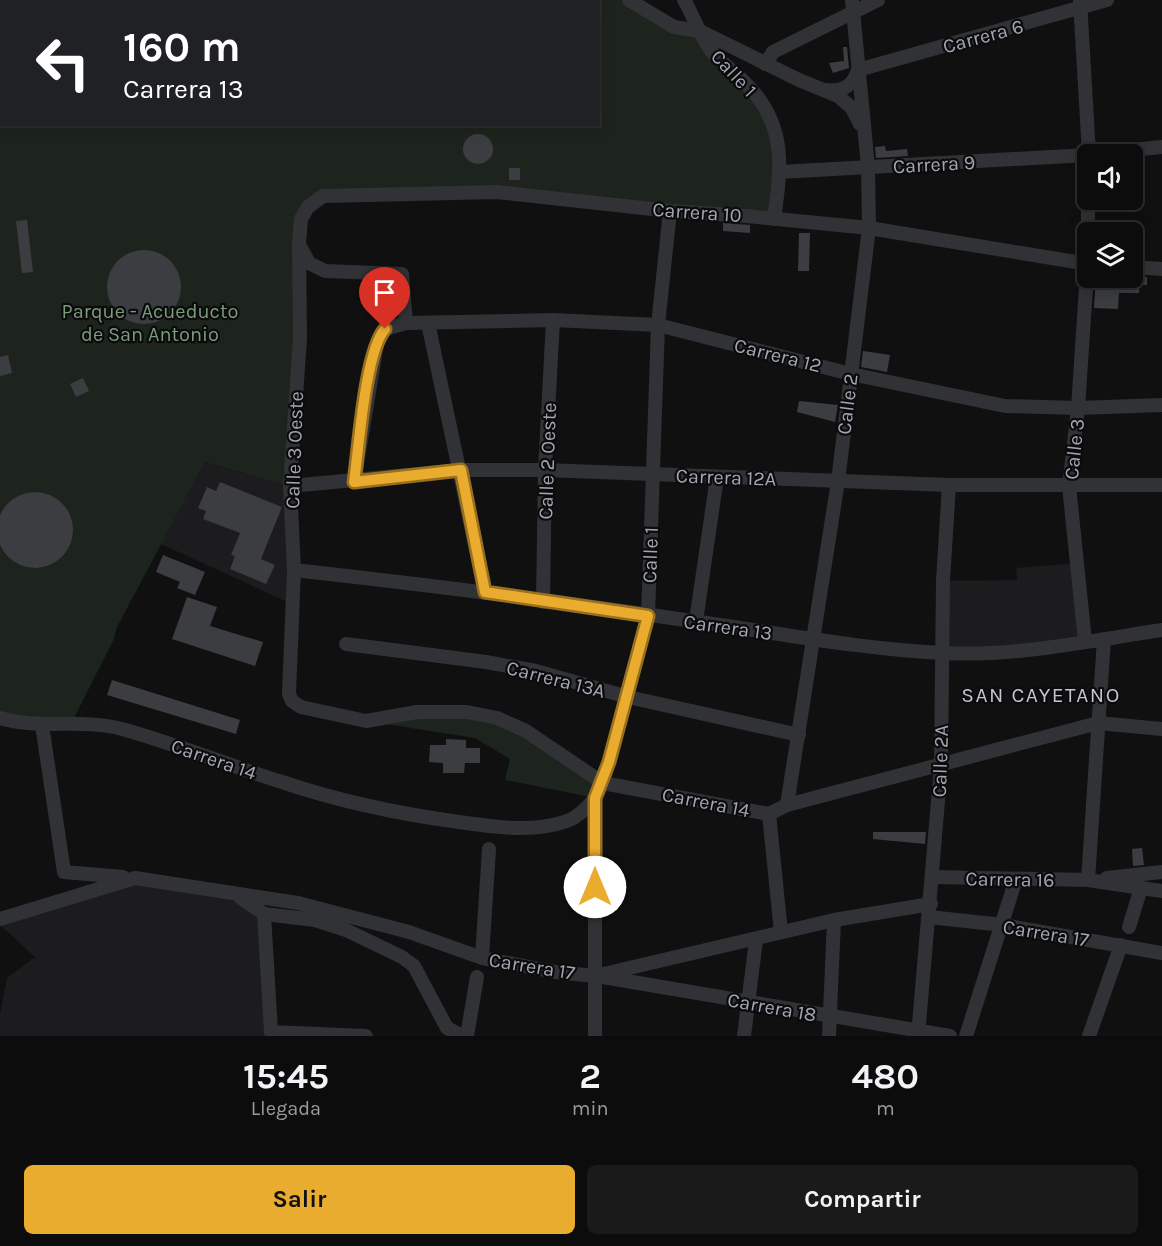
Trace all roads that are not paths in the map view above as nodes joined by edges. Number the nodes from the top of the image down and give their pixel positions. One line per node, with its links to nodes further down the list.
1 (629, 0): 7 (street)
2 (684, 0): 7 (street, Calle 1)
3 (878, 0): 6 (street)
4 (1107, 0): 5 (street, Carrera 6)
5 (1080, 5): 9 (street, Carrera 6); 12 (street)
6 (853, 6): 8 (street); 9 (street, Calle 2)
7 (700, 31): 8 (street); 17 (street, Calle 1)
8 (765, 64): 10 (street)
9 (858, 70): 10 (street); 11 (street, Calle 2)
10 (826, 90): 11 (street)
11 (862, 128): 16 (street, Calle 2)
12 (1088, 144)
13 (1162, 147): 14 (street, Carrera 9)
14 (1143, 149)
15 (1077, 156): 16 (street, Carrera 9)
16 (868, 167): 17 (street, Carrera 9); 21 (street, Calle 2)
17 (780, 172): 20 (street, Calle 1)
18 (308, 207): 19 (street, Carrera 10); 22 (street, Calle 3 Oeste)
19 (670, 211): 20 (street, Carrera 10); 30 (street, Calle 1)
20 (774, 219): 21 (street, Carrera 10)
21 (869, 228): 23 (street, Carrera 10); 31 (street, Calle 2)
22 (299, 243): 28 (street); 42 (street, Calle 3 Oeste)
23 (1077, 262)
24 (1143, 268): 25 (street)
25 (1162, 269)
26 (1086, 288): 33 (street, Calle 3)
27 (553, 320): 29 (street, Carrera 12); 30 (street, Carrera 12); 35 (street, Calle 2 Oeste)
28 (406, 323): 29 (street, Carrera 12); 39 (street, Carrera 12)
29 (428, 323): 34 (street)
30 (658, 325): 31 (street, Carrera 12); 36 (street, Calle 1)
31 (851, 374): 33 (street, Carrera 12); 38 (street, Calle 2)
32 (1162, 405): 33 (street, Carrera 12)
33 (1078, 408): 43 (street, Calle 3)
34 (461, 470): 35 (street, Carrera 12A); 39 (street, Carrera 12A); 45 (street)
35 (545, 470): 36 (street, Carrera 12A); 46 (street, Calle 2 Oeste)
36 (652, 475): 37 (street, Carrera 12A); 47 (street, Calle 1)
37 (717, 477): 38 (street, Carrera 12A); 48 (street)
38 (838, 481): 40 (street, Carrera 12A); 50 (street, Calle 2)
39 (354, 482): 42 (street, Carrera 12A)
40 (949, 485): 43 (street, Carrera 12A); 54 (street, Calle 2A)
41 (1162, 485): 43 (street, Carrera 12A)
42 (290, 486): 44 (street, Calle 3 Oeste)
43 (1069, 486): 52 (street, Calle 3)
44 (294, 570): 45 (street, Carrera 13); 57 (street, Calle 3 Oeste)
45 (485, 592): 46 (street, Carrera 13)
46 (543, 602): 47 (street, Carrera 13)
47 (648, 616): 48 (street, Carrera 13); 55 (street, Calle 1)
48 (696, 621): 50 (street, Carrera 13)
49 (1162, 630): 51 (street, Carrera 13)
50 (813, 639): 54 (street, Carrera 13); 61 (street, Calle 2)
51 (1104, 639): 52 (street, Carrera 13); 58 (street)
52 (1085, 641): 54 (street, Carrera 13)
53 (346, 644): 55 (street, Carrera 13A)
54 (942, 653): 62 (street, Calle 2A)
55 (627, 697): 61 (street, Carrera 13A); 63 (street, Calle 1)
56 (0, 718): 59 (street, Carrera 14)
57 (366, 721): 63 (street, Carrera 14)
58 (1098, 723): 60 (street, Carrera 14); 62 (street, Carrera 14); 72 (street)
59 (42, 725): 64 (street, Carrera 14); 70 (street, Carrera 17)
60 (1162, 729)
61 (799, 735): 65 (street, Calle 2)
62 (941, 766): 65 (street, Carrera 14); 69 (street, Calle 2A)
63 (603, 783): 64 (street, Calle 1); 66 (street, Carrera 14)
64 (595, 798): 87 (street, Calle 1)
65 (787, 805): 66 (street, Carrera 14)
66 (769, 814): 82 (street)
67 (489, 849): 86 (street)
68 (1162, 872): 72 (street, Carrera 16)
69 (933, 877): 71 (street, Carrera 16); 76 (street, Calle 2A)
70 (135, 878): 75 (street, Carrera 17); 78 (street, Carrera 17)
71 (1016, 879): 72 (street, Carrera 16); 80 (street)
72 (1088, 880): 73 (street, Carrera 16)
73 (1141, 888): 74 (street, Carrera 16); 81 (street)
74 (1162, 891)
75 (233, 892): 77 (street); 86 (street, Carrera 17)
76 (930, 910): 79 (street, Carrera 17); 80 (street, Carrera 17); 91 (street, Calle 2A)
77 (264, 914): 92 (street); 93 (street)
78 (0, 919)
79 (834, 920): 82 (street, Carrera 17); 90 (street)
80 (1003, 925): 84 (street, Carrera 17); 99 (street)
81 (1129, 927)
82 (781, 932): 83 (street, Carrera 17)
83 (756, 940): 87 (street, Carrera 17); 89 (street)
84 (1121, 945): 85 (street, Carrera 17); 100 (street)
85 (1162, 953)
86 (482, 958): 87 (street, Carrera 17)
87 (595, 976): 89 (street, Carrera 18); 95 (street, Calle 1)
88 (477, 977): 94 (street)
89 (748, 1003): 90 (street, Carrera 18); 96 (street)
90 (830, 1017): 91 (street, Carrera 18); 97 (street)
91 (918, 1034): 98 (street, Carrera 18)
92 (366, 1036)
93 (462, 1036)
94 (467, 1036)
95 (595, 1036)
96 (744, 1036)
97 (829, 1036)
98 (950, 1036)
99 (966, 1036)
100 (1089, 1036)

